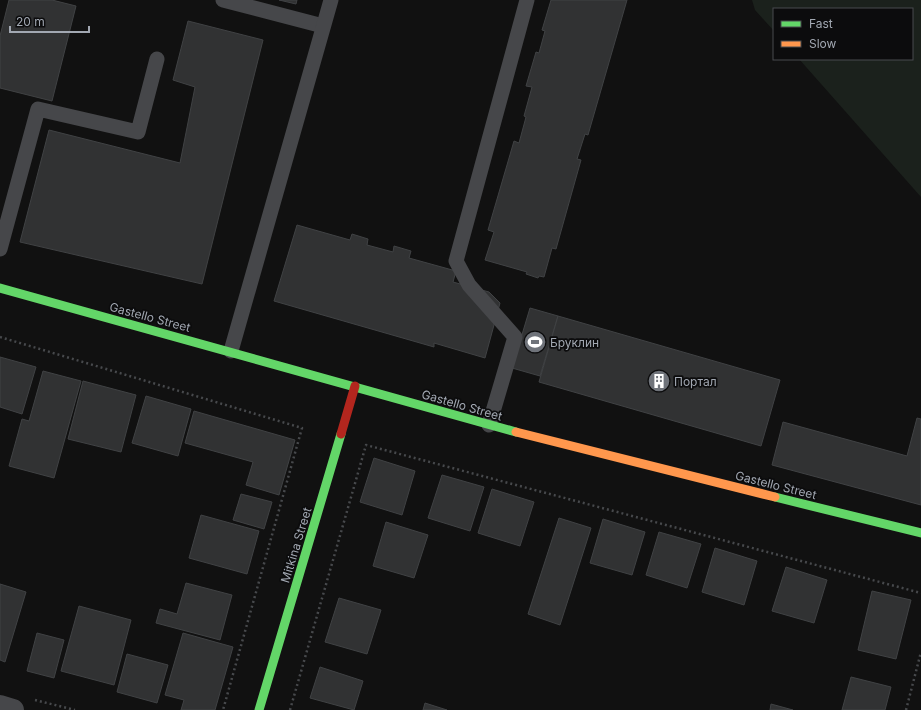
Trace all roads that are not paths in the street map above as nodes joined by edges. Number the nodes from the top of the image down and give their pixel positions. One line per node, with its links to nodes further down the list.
1 (223, 0): 4 (lane)
2 (331, 0): 4 (lane)
3 (527, 0): 10 (lane)
4 (323, 26): 8 (lane)
5 (157, 59): 6 (lane)
6 (0, 249)
7 (0, 288): 8 (street, Gastello Street)
8 (231, 351): 9 (street, Gastello Street)
9 (355, 386): 10 (street, Gastello Street); 14 (street, Mitkina Street)
10 (489, 425): 11 (street, Gastello Street)
11 (921, 533)
12 (0, 706): 13 (street)
13 (13, 710)
14 (259, 710)

